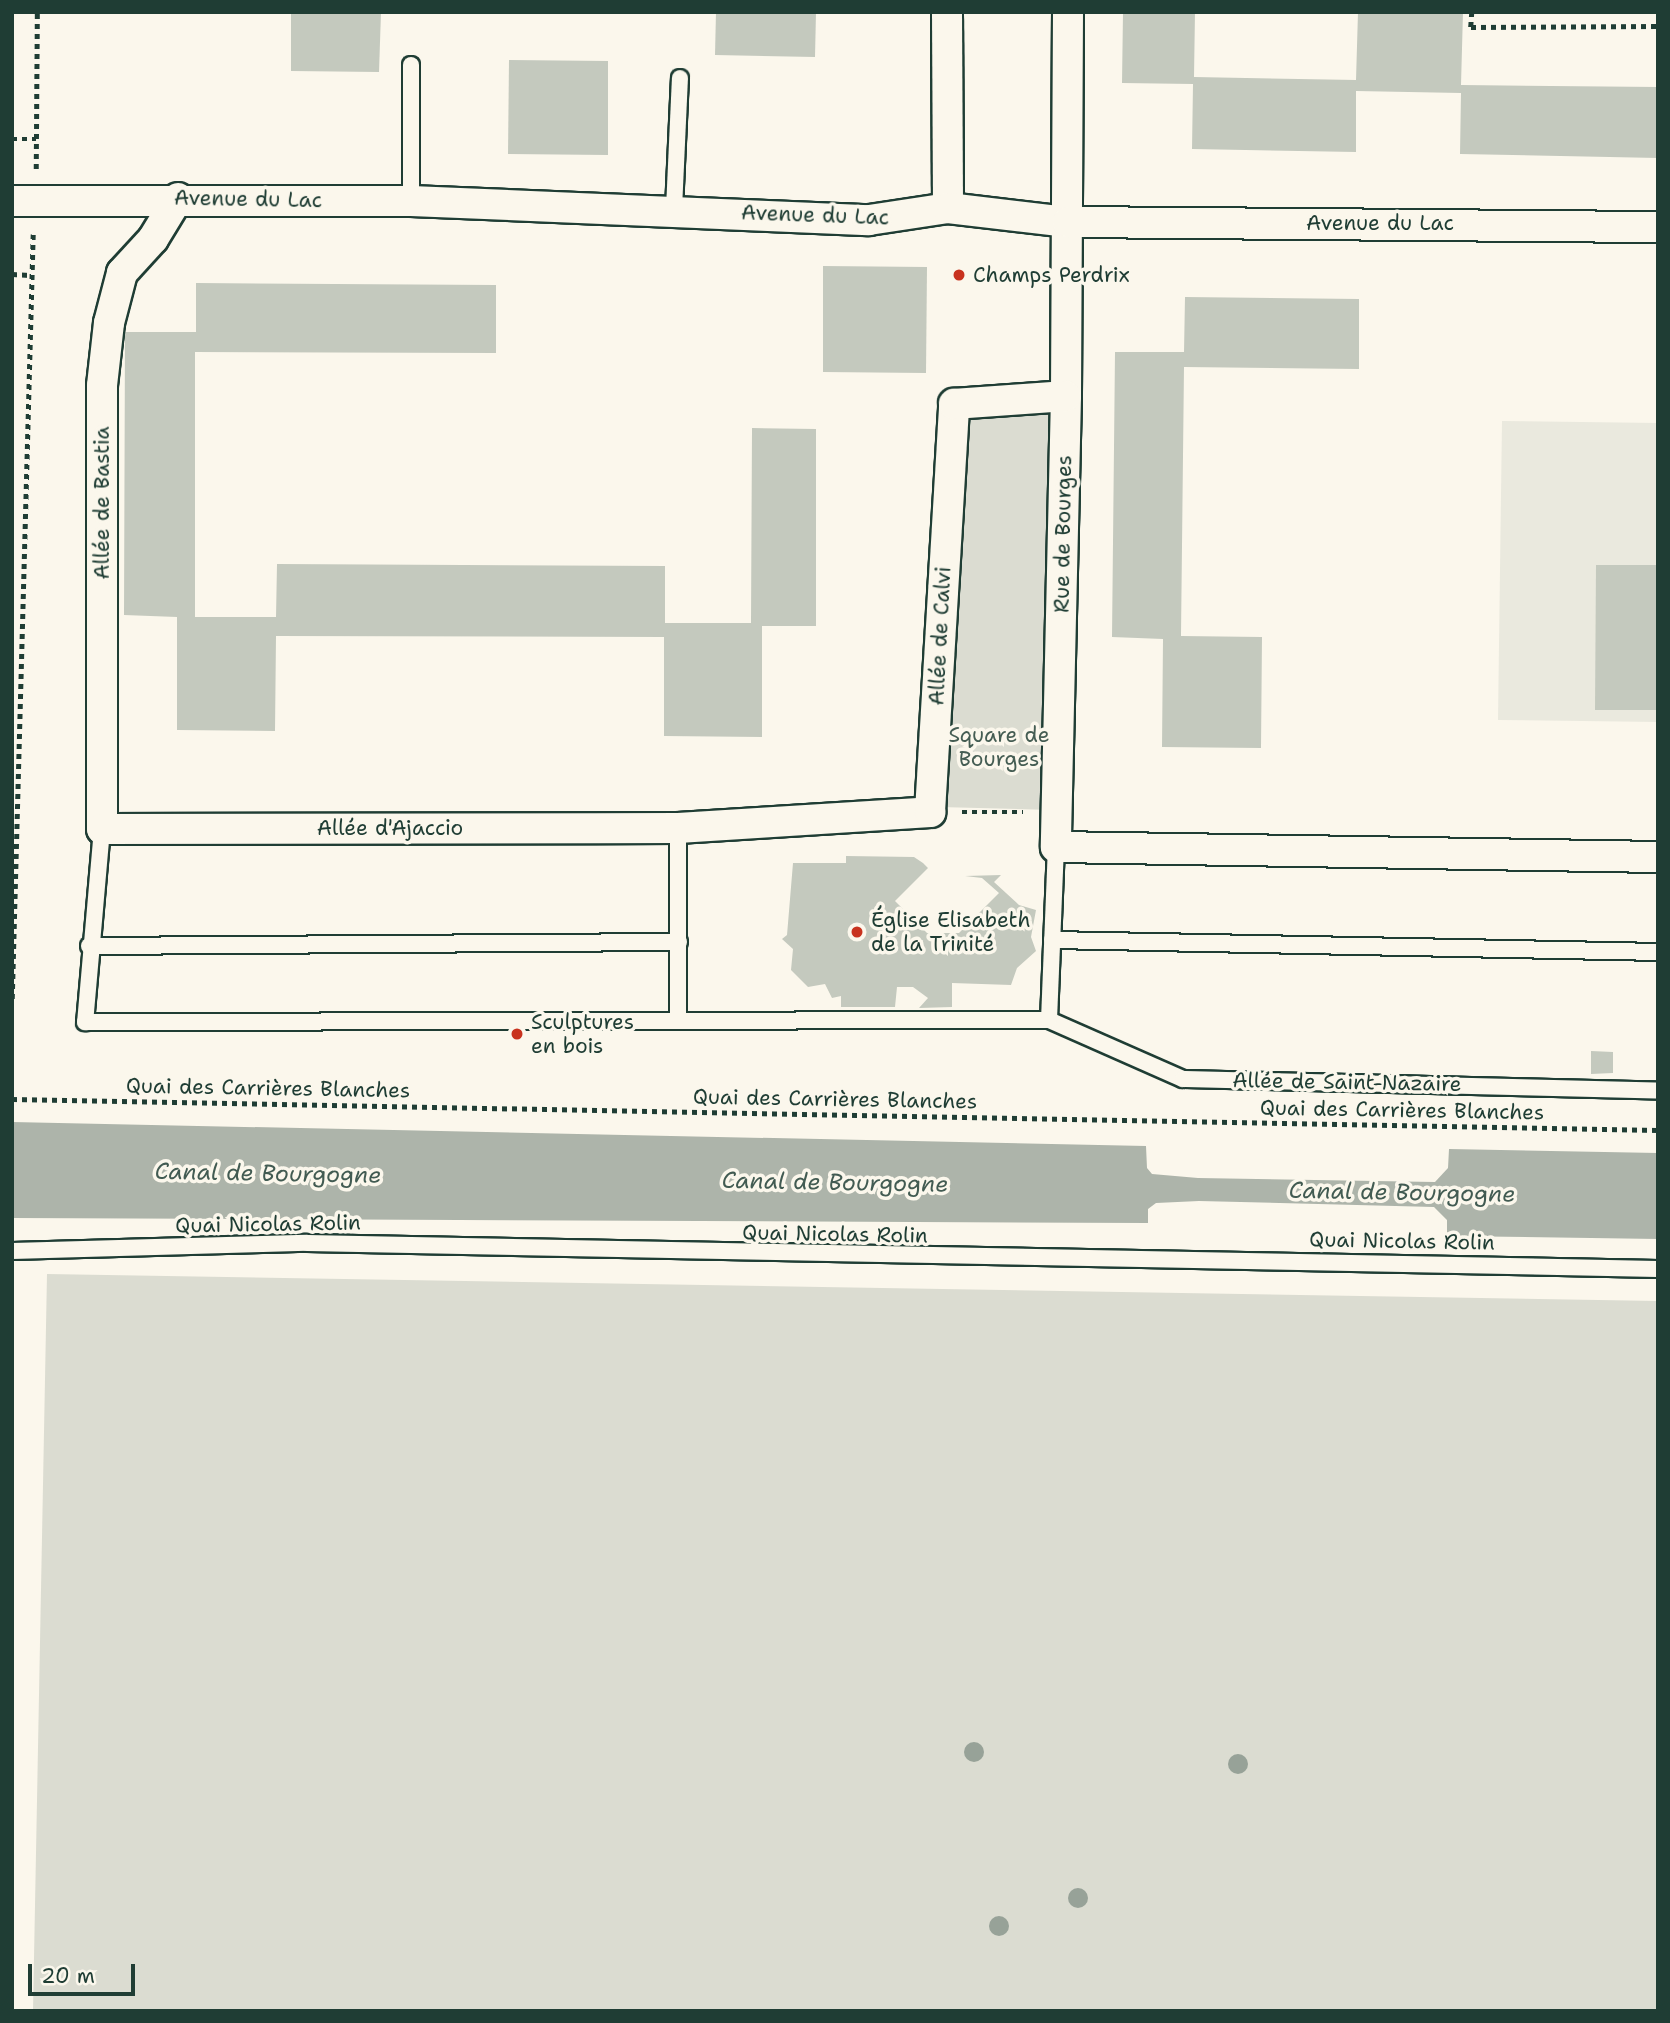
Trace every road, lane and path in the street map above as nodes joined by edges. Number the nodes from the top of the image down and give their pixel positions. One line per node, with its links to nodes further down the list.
1 (37, 12): 9 (path)
2 (947, 12): 13 (street)
3 (1068, 12): 15 (street, Rue de Bourges)
4 (1472, 12): 5 (path)
5 (1658, 26)
6 (411, 65): 12 (lane)
7 (680, 78): 14 (lane)
8 (12, 139): 9 (path)
9 (36, 139): 11 (path)
10 (178, 198): 11 (street, Avenue du Lac); 12 (street, Avenue du Lac); 23 (street, Allée de Bastia)
11 (24, 201): 18 (path)
12 (411, 201): 14 (street, Avenue du Lac)
13 (948, 208): 14 (street, Avenue du Lac); 15 (street, Avenue du Lac)
14 (674, 209)
15 (1068, 222): 16 (street, Avenue du Lac); 19 (street, Rue de Bourges)
16 (1658, 226)
17 (12, 274): 18 (path)
18 (30, 275): 30 (path)
19 (1066, 396): 20 (street, Allée de Calvi); 21 (street, Rue de Bourges)
20 (930, 812): 21 (path); 22 (street)
21 (1056, 812): 24 (street, Rue de Bourges)
22 (678, 828): 23 (street, Allée d'Ajaccio); 27 (lane)
23 (102, 829): 28 (lane)
24 (1056, 847): 25 (street); 26 (lane)
25 (1658, 857)
26 (1052, 940): 29 (lane); 32 (lane)
27 (679, 942): 28 (lane); 31 (lane)
28 (89, 946): 31 (lane)
29 (1658, 952)
30 (12, 999)
31 (678, 1019): 32 (lane)
32 (1049, 1020): 33 (lane, Allée de Saint-Nazaire)
33 (1658, 1091)
34 (12, 1099): 35 (path, Quai des Carrières Blanches)
35 (1658, 1130)
36 (12, 1251): 37 (lane, Quai Nicolas Rolin)
37 (1658, 1269)

